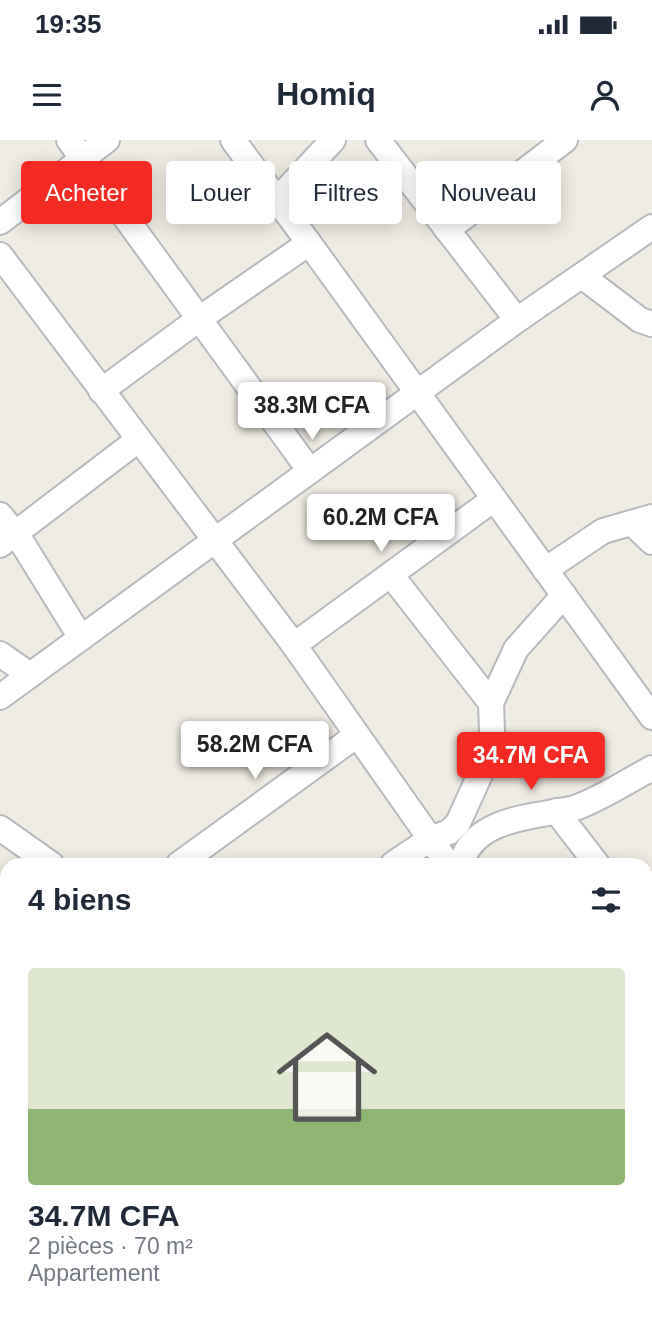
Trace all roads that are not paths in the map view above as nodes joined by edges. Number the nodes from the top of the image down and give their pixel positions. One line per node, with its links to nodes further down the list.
1 (107, 140): 6 (street)
2 (233, 140): 7 (street)
3 (333, 140): 7 (street)
4 (378, 140): 10 (street)
5 (565, 140): 10 (street)
6 (76, 149): 8 (street); 14 (street)
7 (277, 200): 11 (street)
8 (0, 222)
9 (652, 228): 13 (street)
10 (447, 230): 15 (street)
11 (309, 243): 14 (street); 18 (street)
12 (0, 255): 17 (street)
13 (582, 276): 15 (street); 16 (street)
14 (199, 319): 17 (street); 20 (street)
15 (517, 320): 18 (street)
16 (652, 324)
17 (102, 391): 19 (street)
18 (417, 393): 20 (street); 21 (street)
19 (138, 440): 23 (street); 24 (street)
20 (310, 471): 24 (street)
21 (494, 499): 26 (street); 27 (street)
22 (642, 520): 25 (street); 26 (street)
23 (5, 531): 29 (street)
24 (214, 541): 29 (street); 30 (street)
25 (652, 542)
26 (545, 569): 28 (street)
27 (391, 575): 30 (street); 34 (street)
28 (564, 595): 34 (street); 35 (street)
29 (81, 638): 32 (street)
30 (294, 645): 36 (street)
31 (0, 654): 32 (street)
32 (30, 675): 33 (street)
33 (0, 697)
34 (491, 703): 41 (street)
35 (652, 717)
36 (357, 735): 40 (street); 43 (street)
37 (652, 768): 38 (street)
38 (556, 811): 41 (street); 46 (street)
39 (0, 828): 42 (street)
40 (430, 839): 41 (street); 44 (street); 45 (street)
41 (463, 844)
42 (42, 858)
43 (187, 858)
44 (403, 858)
45 (444, 858)
46 (592, 858)

